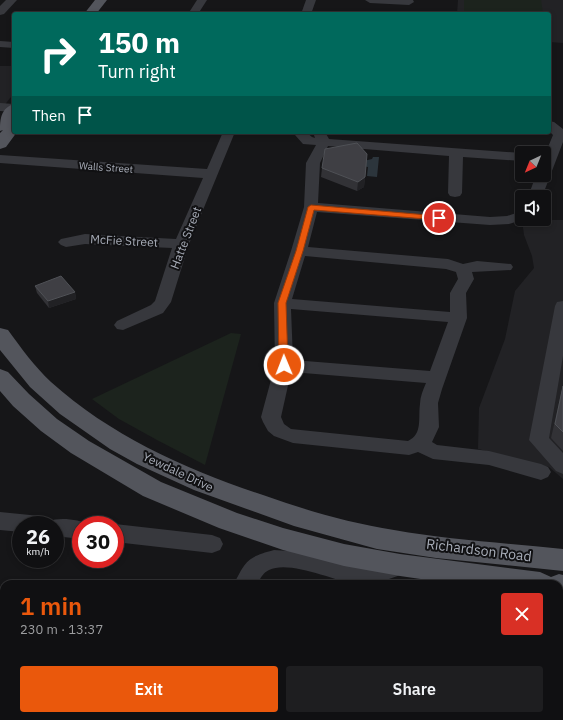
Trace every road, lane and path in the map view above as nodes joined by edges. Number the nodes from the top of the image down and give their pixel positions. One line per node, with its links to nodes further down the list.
1 (12, 0): 8 (street)
2 (101, 0): 9 (main road)
3 (110, 0): 10 (main road)
4 (202, 0): 11 (street)
5 (311, 0): 12 (street)
6 (370, 0): 7 (street)
7 (410, 1): 13 (street)
8 (0, 12)
9 (92, 12)
10 (101, 12)
11 (194, 12)
12 (307, 12)
13 (408, 12)
14 (0, 44): 15 (street)
15 (12, 45)
16 (0, 107): 17 (street)
17 (12, 108)
18 (12, 111): 21 (main road)
19 (563, 120): 20 (street)
20 (551, 124)
21 (0, 126)
22 (551, 126): 28 (street)
23 (12, 129): 27 (main road)
24 (227, 134): 32 (street, Hatte Street)
25 (301, 135): 26 (street)
26 (322, 137): 29 (street); 34 (street)
27 (0, 144)
28 (551, 151)
29 (456, 153): 30 (street); 33 (street)
30 (515, 157)
31 (0, 159): 32 (street, Walls Street)
32 (212, 174): 37 (street, Hatte Street)
33 (455, 193)
34 (311, 207): 35 (street); 38 (street)
35 (515, 218)
36 (66, 242): 37 (street, McFie Street)
37 (181, 244): 44 (street, Hatte Street)
38 (300, 251): 40 (street); 41 (street)
39 (505, 267): 40 (street)
40 (462, 270): 43 (street)
41 (282, 303): 43 (street); 46 (street)
42 (563, 306): 50 (street)
43 (458, 318): 48 (street)
44 (124, 325)
45 (0, 335): 56 (main road, Yewdale Drive)
46 (284, 365): 48 (street); 49 (street)
47 (0, 377): 56 (main road, Yewdale Drive)
48 (438, 378): 49 (street)
49 (419, 444): 51 (street)
50 (563, 466)
51 (541, 472)
52 (0, 521): 53 (street)
53 (12, 522)
54 (124, 534): 55 (street)
55 (212, 544)
56 (397, 553): 57 (main road, Richardson Road); 58 (street); 59 (main road, Richardson Road)
57 (563, 560)
58 (247, 580)
59 (466, 580)

